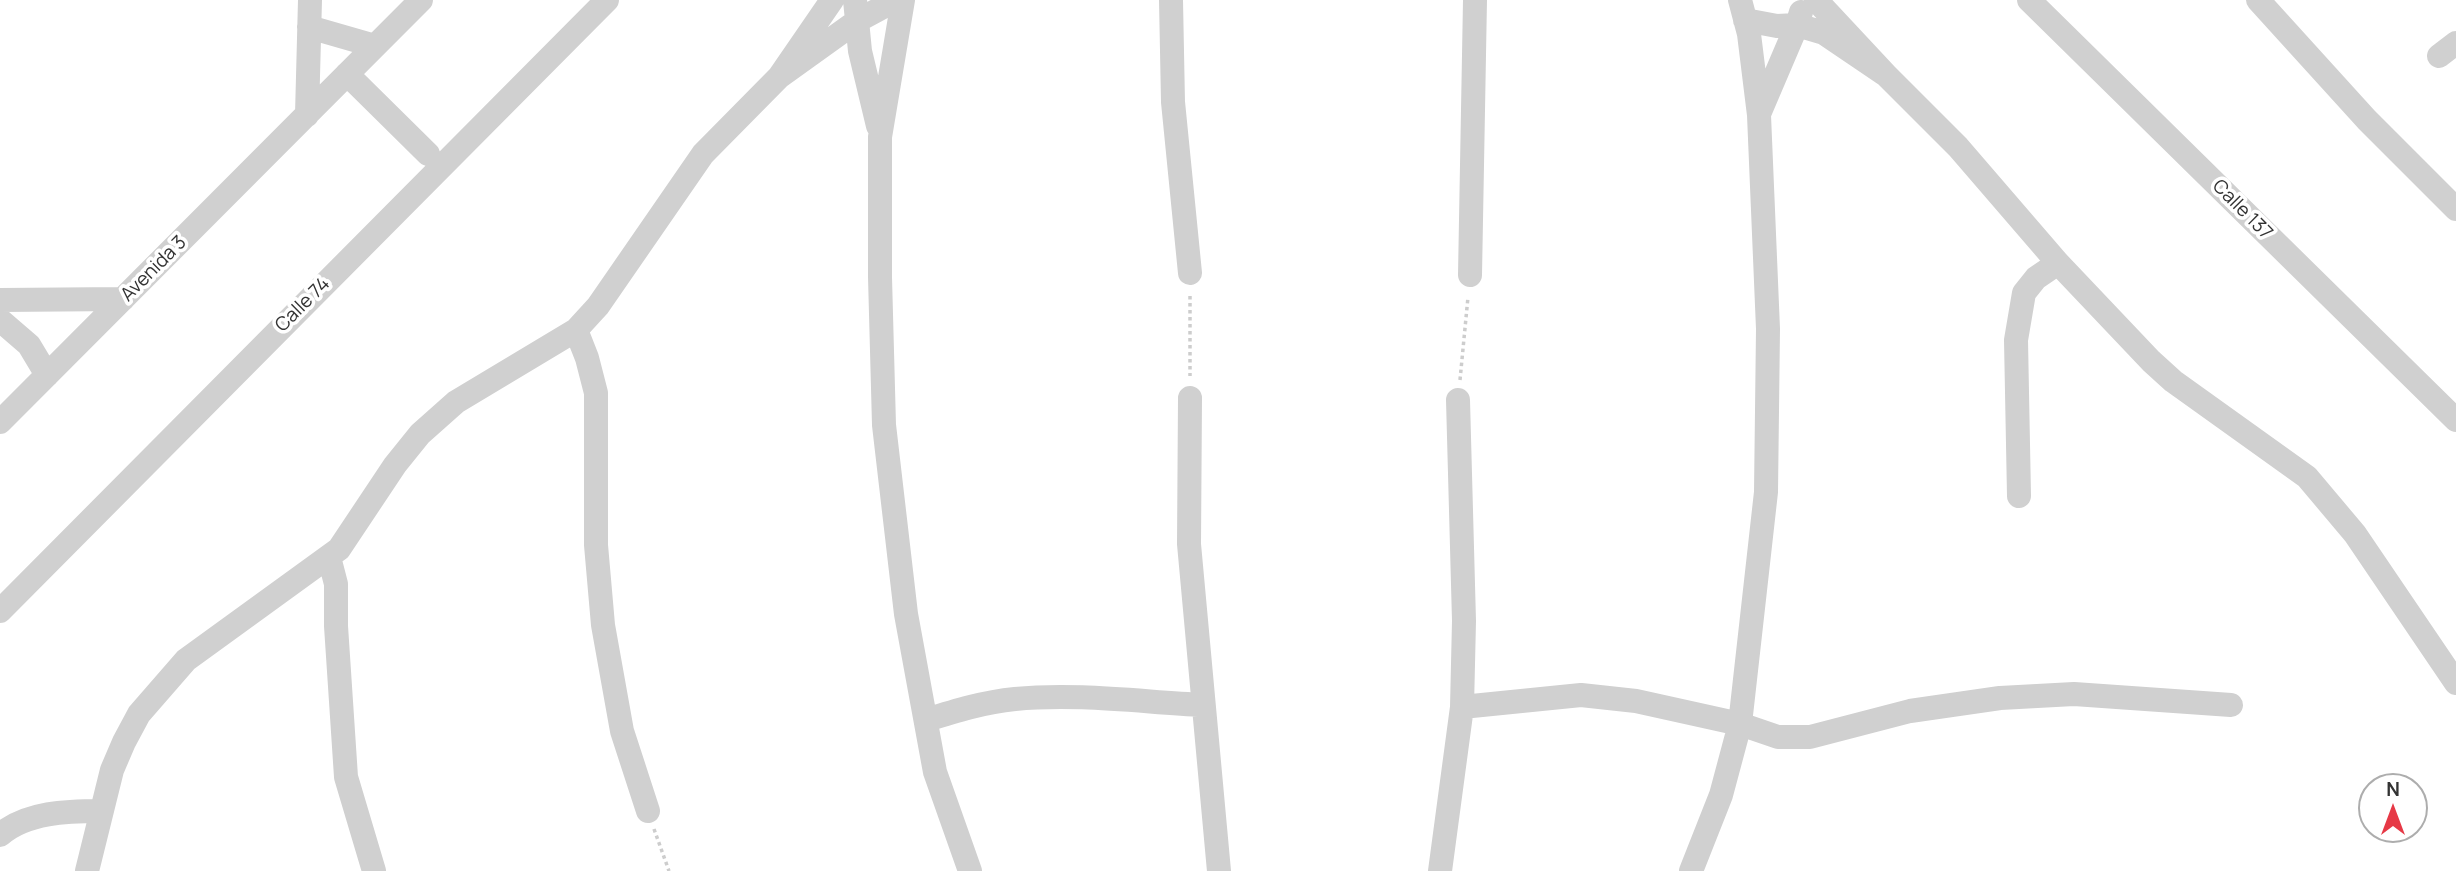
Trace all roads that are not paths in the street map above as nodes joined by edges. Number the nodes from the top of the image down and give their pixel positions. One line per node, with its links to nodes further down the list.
1 (310, 0): 16 (street)
2 (421, 0): 17 (street, Avenida 3)
3 (607, 0): 40 (street, Calle 74)
4 (832, 0): 20 (street)
5 (896, 0): 14 (street)
6 (903, 0): 23 (street)
7 (1171, 0): 27 (street)
8 (1475, 0): 28 (street)
9 (1803, 0): 15 (street)
10 (1816, 0): 19 (street)
11 (2029, 0): 36 (street, Calle 137)
12 (2258, 0): 25 (street)
13 (1743, 10): 15 (street); 22 (street)
14 (856, 11): 20 (street); 23 (street)
15 (1797, 25): 19 (street); 22 (street)
16 (309, 27): 17 (street); 21 (street)
17 (375, 46): 18 (street, Avenida 3)
18 (347, 74): 21 (street, Avenida 3); 24 (street)
19 (1886, 75): 26 (street)
20 (779, 77): 32 (street)
21 (307, 115): 29 (street, Avenida 3)
22 (1759, 115): 46 (street)
23 (880, 137): 45 (street)
24 (428, 153)
25 (2456, 209)
26 (2059, 263): 38 (street); 41 (street)
27 (1190, 273)
28 (1471, 275)
29 (124, 299): 30 (street); 33 (street, Avenida 3)
30 (0, 300)
31 (0, 320): 33 (street)
32 (576, 330): 39 (street); 48 (street)
33 (47, 375): 37 (street, Avenida 3)
34 (1190, 398): 42 (street)
35 (1458, 400): 44 (street)
36 (2456, 420)
37 (0, 422)
38 (2019, 496)
39 (329, 557): 47 (street); 51 (street)
40 (0, 611)
41 (2456, 683)
42 (1203, 705): 45 (street); 53 (street)
43 (2231, 705): 46 (street)
44 (1462, 706): 46 (street); 54 (street)
45 (926, 720): 52 (street)
46 (1740, 724): 55 (street)
47 (101, 811): 49 (street); 50 (street)
48 (648, 811)
49 (0, 835)
50 (87, 871)
51 (374, 871)
52 (970, 871)
53 (1219, 871)
54 (1440, 871)
55 (1691, 871)

